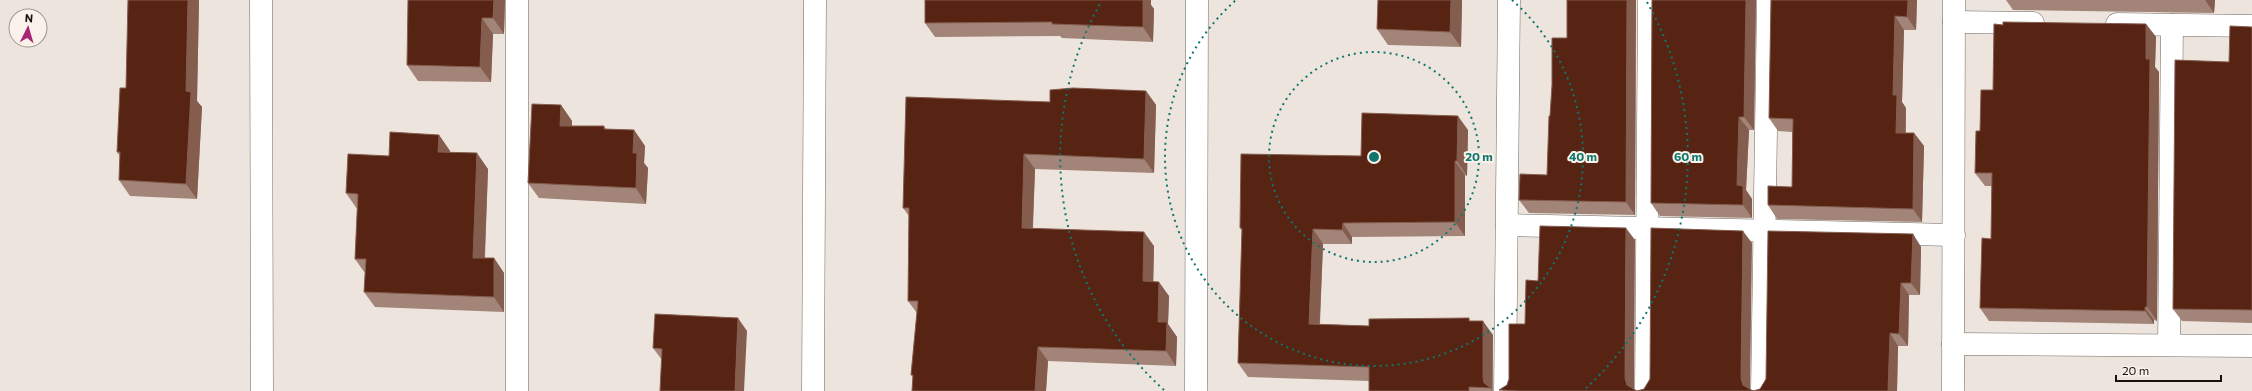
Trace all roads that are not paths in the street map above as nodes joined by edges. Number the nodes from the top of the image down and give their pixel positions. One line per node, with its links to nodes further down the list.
1 (261, 0): 21 (street)
2 (517, 0): 22 (street)
3 (815, 0): 23 (street)
4 (1197, 0): 24 (street)
5 (1509, 0): 14 (street)
6 (1649, 0): 15 (street)
7 (1768, 0): 16 (street)
8 (1954, 0): 9 (street)
9 (1954, 22): 10 (street); 17 (street)
10 (2056, 23)
11 (2095, 24): 12 (street)
12 (2172, 25): 13 (street); 19 (street)
13 (2252, 26)
14 (1507, 225): 15 (street); 25 (street)
15 (1648, 228): 16 (street); 26 (street)
16 (1764, 231): 17 (street); 27 (street)
17 (1954, 235): 18 (street)
18 (1953, 344): 19 (street); 28 (street)
19 (2169, 345): 20 (street)
20 (2252, 346)
21 (262, 391)
22 (517, 391)
23 (813, 391)
24 (1196, 391)
25 (1505, 391)
26 (1646, 391)
27 (1762, 391)
28 (1953, 391)

